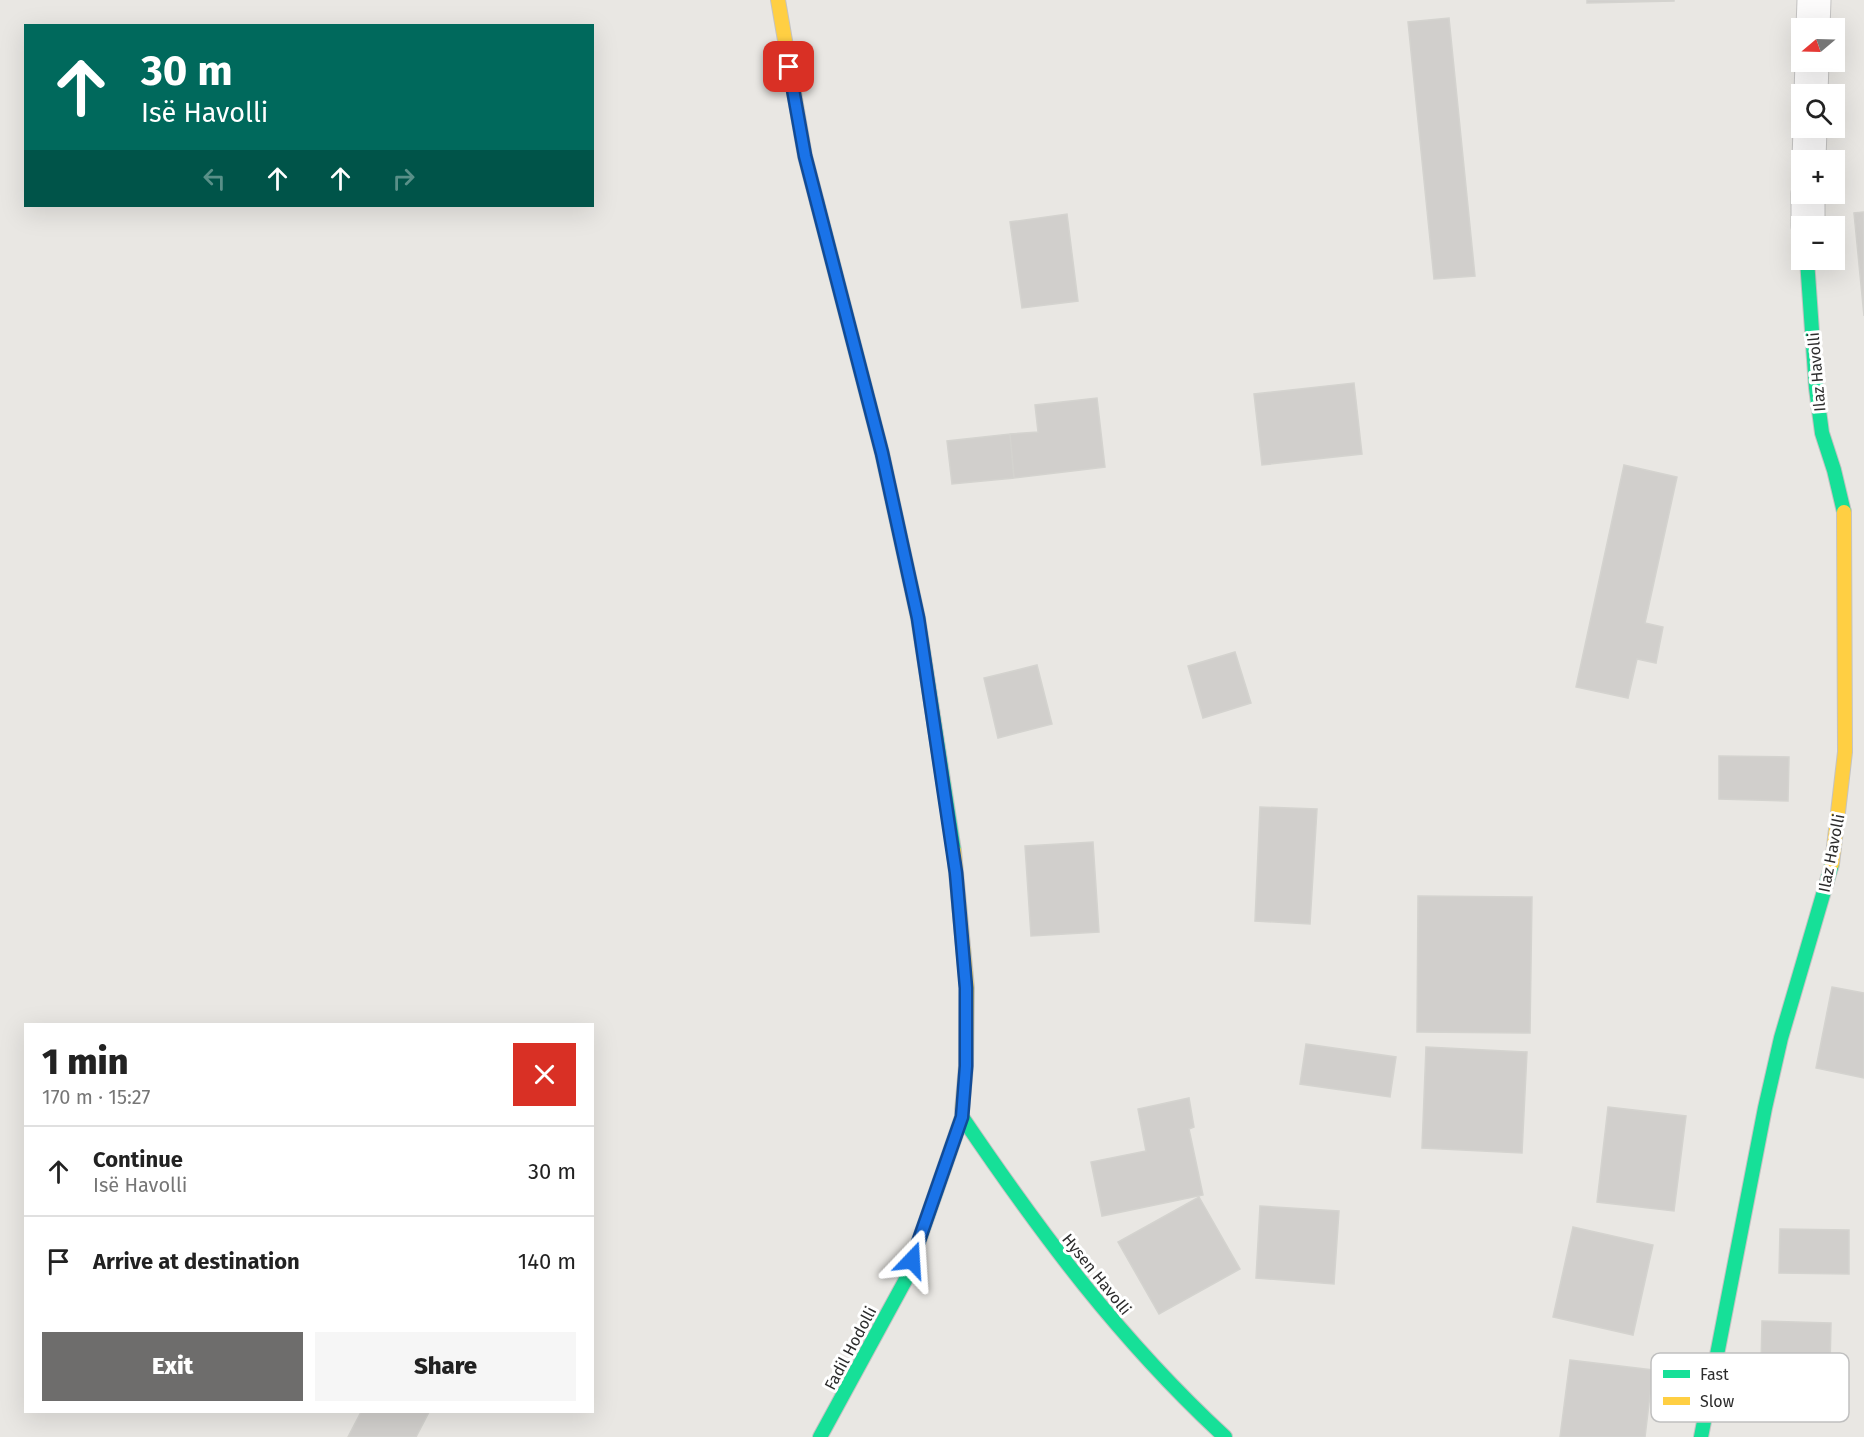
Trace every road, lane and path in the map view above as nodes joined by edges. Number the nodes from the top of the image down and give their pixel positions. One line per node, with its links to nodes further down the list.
1 (778, 0): 5 (main road, Fadil Hodolli)
2 (1815, 0): 3 (street)
3 (1814, 18)
4 (1808, 270): 6 (main road, Ilaz Havolli)
5 (962, 1117): 8 (main road, Fadil Hodolli); 9 (main road, Hysen Havolli)
6 (1718, 1353)
7 (1704, 1422): 10 (main road, Ilaz Havolli)
8 (820, 1437)
9 (1225, 1437)
10 (1701, 1437)

